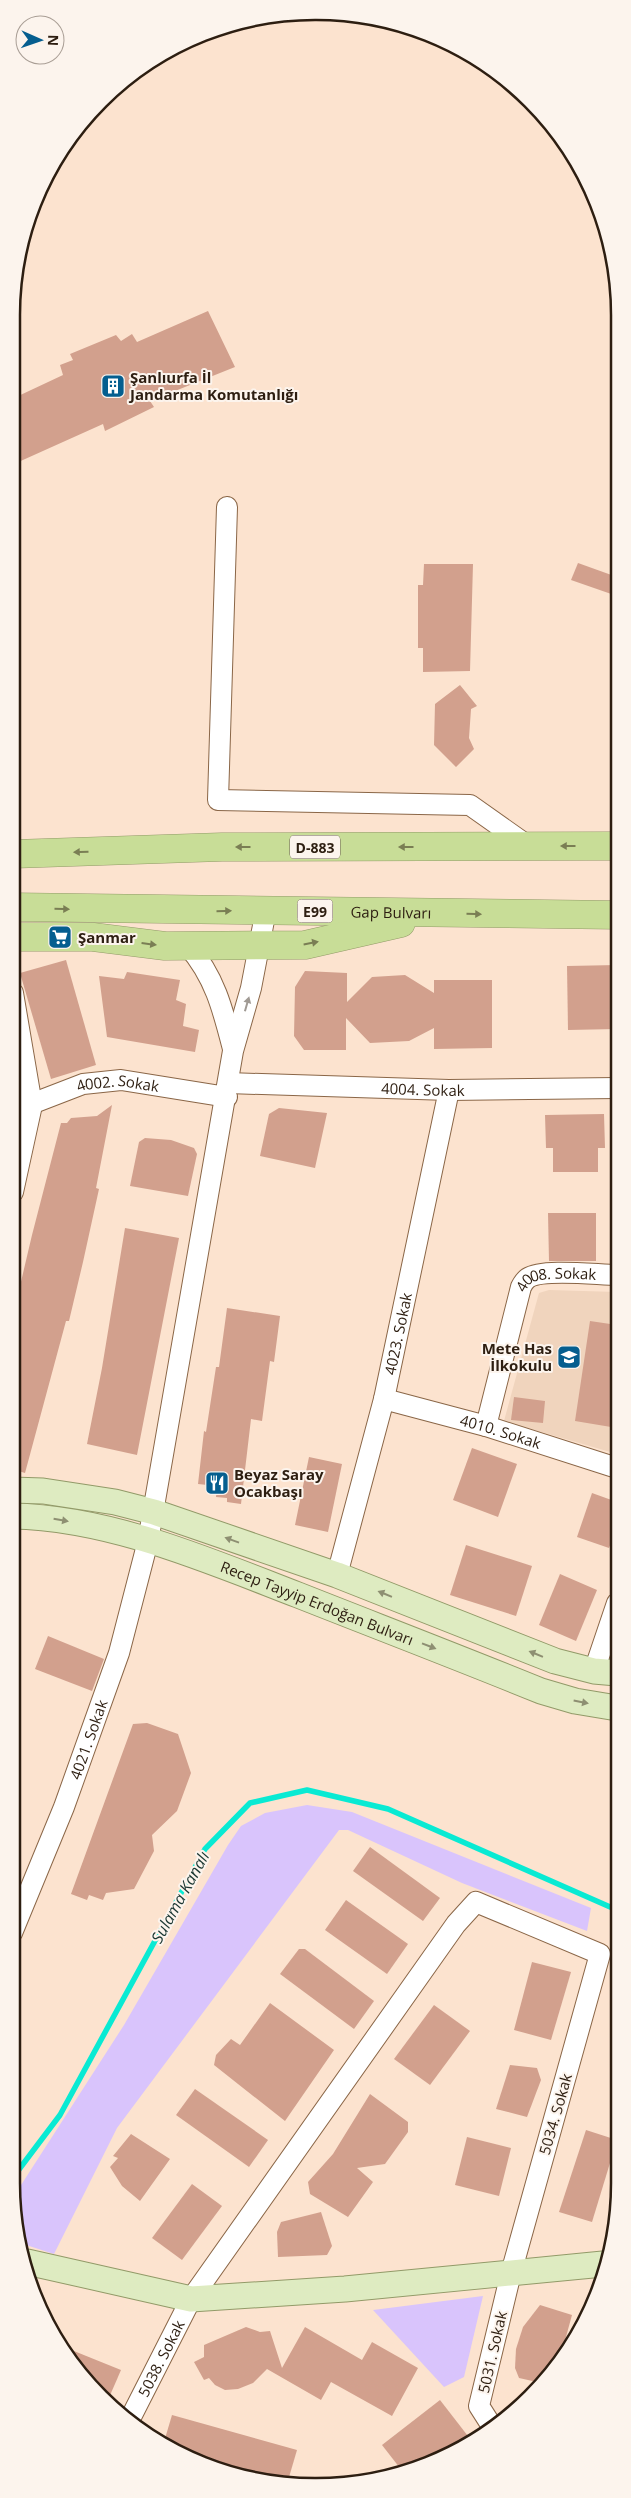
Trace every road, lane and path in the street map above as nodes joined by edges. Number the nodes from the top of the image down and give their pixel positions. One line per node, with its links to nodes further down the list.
1 (226, 507): 2 (street)
2 (528, 846): 3 (highway, D-883, one-way to 2); 4 (highway, D-883, one-way to 4)
3 (611, 846)
4 (20, 854)
5 (20, 908): 6 (highway, Gap Bulvarı / E99, one-way to 6)
6 (266, 910): 7 (highway, Gap Bulvarı / E99); 10 (street)
7 (442, 914): 8 (highway, Gap Bulvarı / E99, one-way to 8); 10 (highway, one-way to 7)
8 (611, 916)
9 (20, 937): 11 (highway, one-way to 11)
10 (260, 945): 11 (highway); 13 (street, one-way to 10)
11 (188, 946): 13 (street)
12 (20, 1034): 17 (street)
13 (233, 1051): 15 (street, 4021. Sokak)
14 (611, 1088): 16 (street, 4004. Sokak)
15 (228, 1090): 16 (street, 4004. Sokak); 17 (street, 4002. Sokak); 25 (street, 4021. Sokak)
16 (449, 1090): 21 (street, 4023. Sokak)
17 (32, 1104): 18 (street, 4002. Sokak); 19 (street)
18 (20, 1109)
19 (20, 1160)
20 (611, 1275): 22 (street, 4008. Sokak)
21 (384, 1399): 22 (street, 4010. Sokak); 28 (street, 4023. Sokak)
22 (486, 1426): 23 (street, 4010. Sokak)
23 (611, 1466)
24 (20, 1490): 25 (main road, Recep Tayyip Erdoğan Bulvarı)
25 (154, 1512): 27 (street, 4021. Sokak); 28 (main road, Recep Tayyip Erdoğan Bulvarı, one-way to 25)
26 (20, 1516): 27 (main road, Recep Tayyip Erdoğan Bulvarı, one-way to 27)
27 (148, 1541): 31 (main road, Recep Tayyip Erdoğan Bulvarı, one-way to 31); 32 (street, 4021. Sokak)
28 (336, 1575): 30 (main road, Recep Tayyip Erdoğan Bulvarı, one-way to 28)
29 (611, 1638): 30 (street)
30 (605, 1672)
31 (611, 1707)
32 (20, 1913)
33 (600, 1954): 36 (street, 5034. Sokak); 37 (street, 5038. Sokak)
34 (31, 2263): 37 (main road)
35 (599, 2264): 36 (main road)
36 (511, 2273): 37 (main road); 39 (street, 5031. Sokak)
37 (191, 2299): 38 (street, 5038. Sokak)
38 (132, 2414)
39 (489, 2422)

